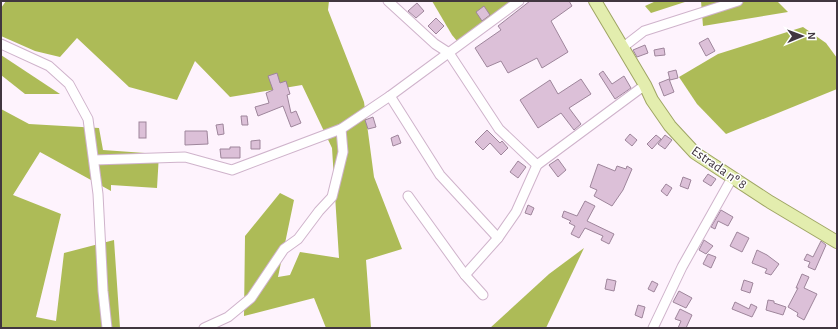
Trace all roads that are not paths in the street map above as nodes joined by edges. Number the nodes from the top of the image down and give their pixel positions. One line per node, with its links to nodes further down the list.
1 (388, 1): 7 (street)
2 (519, 1): 7 (street)
3 (595, 1): 6 (main road, Estrada nº 8)
4 (738, 1): 6 (street)
5 (1, 44): 11 (street)
6 (622, 48): 8 (main road, Estrada nº 8)
7 (449, 53): 9 (street); 12 (street)
8 (645, 85): 12 (street); 13 (main road, Estrada nº 8)
9 (390, 96): 10 (street); 15 (street)
10 (341, 129): 11 (street); 20 (street)
11 (94, 160): 19 (street)
12 (536, 165): 15 (street)
13 (732, 178): 16 (main road, Estrada nº 8); 21 (street)
14 (408, 196): 17 (street)
15 (498, 238): 17 (street)
16 (837, 242)
17 (466, 275): 18 (street)
18 (482, 295)
19 (107, 328)
20 (204, 328)
21 (653, 328)

